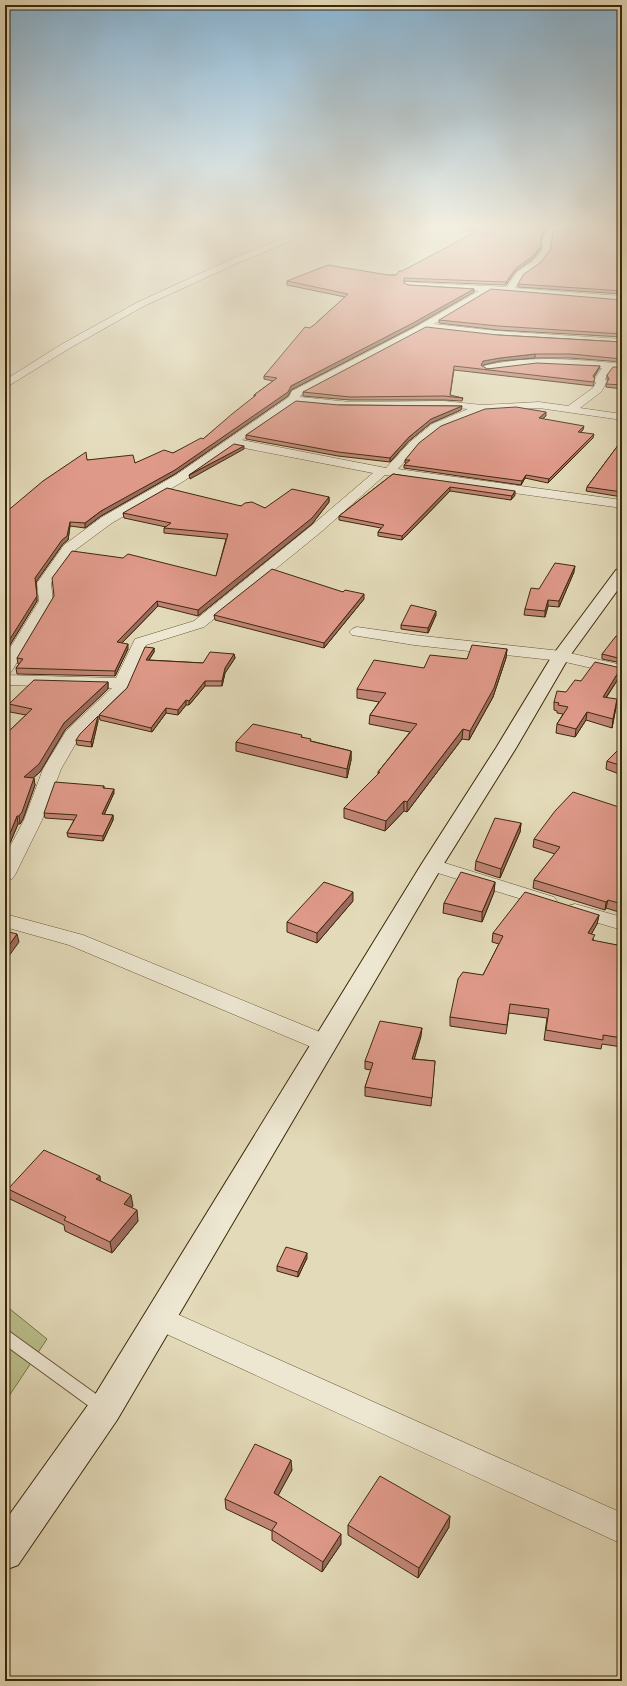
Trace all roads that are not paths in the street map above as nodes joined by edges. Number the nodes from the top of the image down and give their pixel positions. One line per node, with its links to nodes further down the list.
1 (140, 305): 8 (street)
2 (461, 305): 3 (street)
3 (425, 326): 4 (street); 9 (street)
4 (622, 342)
5 (609, 366): 6 (street); 7 (street); 11 (street)
6 (488, 368)
7 (622, 368)
8 (5, 385)
9 (294, 399): 10 (street); 13 (street)
10 (482, 408): 11 (street); 14 (street)
11 (571, 409): 12 (street)
12 (622, 417)
13 (232, 442): 14 (street); 19 (street)
14 (385, 472): 15 (street); 22 (street)
15 (622, 504)
16 (622, 573): 18 (main road)
17 (357, 632): 18 (street)
18 (561, 656): 20 (street); 23 (main road)
19 (5, 669)
20 (622, 670)
21 (5, 680): 22 (street)
22 (124, 683): 24 (street)
23 (432, 865): 26 (street); 27 (main road)
24 (5, 875)
25 (5, 920): 27 (street)
26 (622, 924)
27 (324, 1043): 28 (main road)
28 (159, 1318): 30 (main road); 31 (street)
29 (5, 1337): 30 (lane)
30 (105, 1409): 32 (main road)
31 (622, 1529)
32 (5, 1552)

